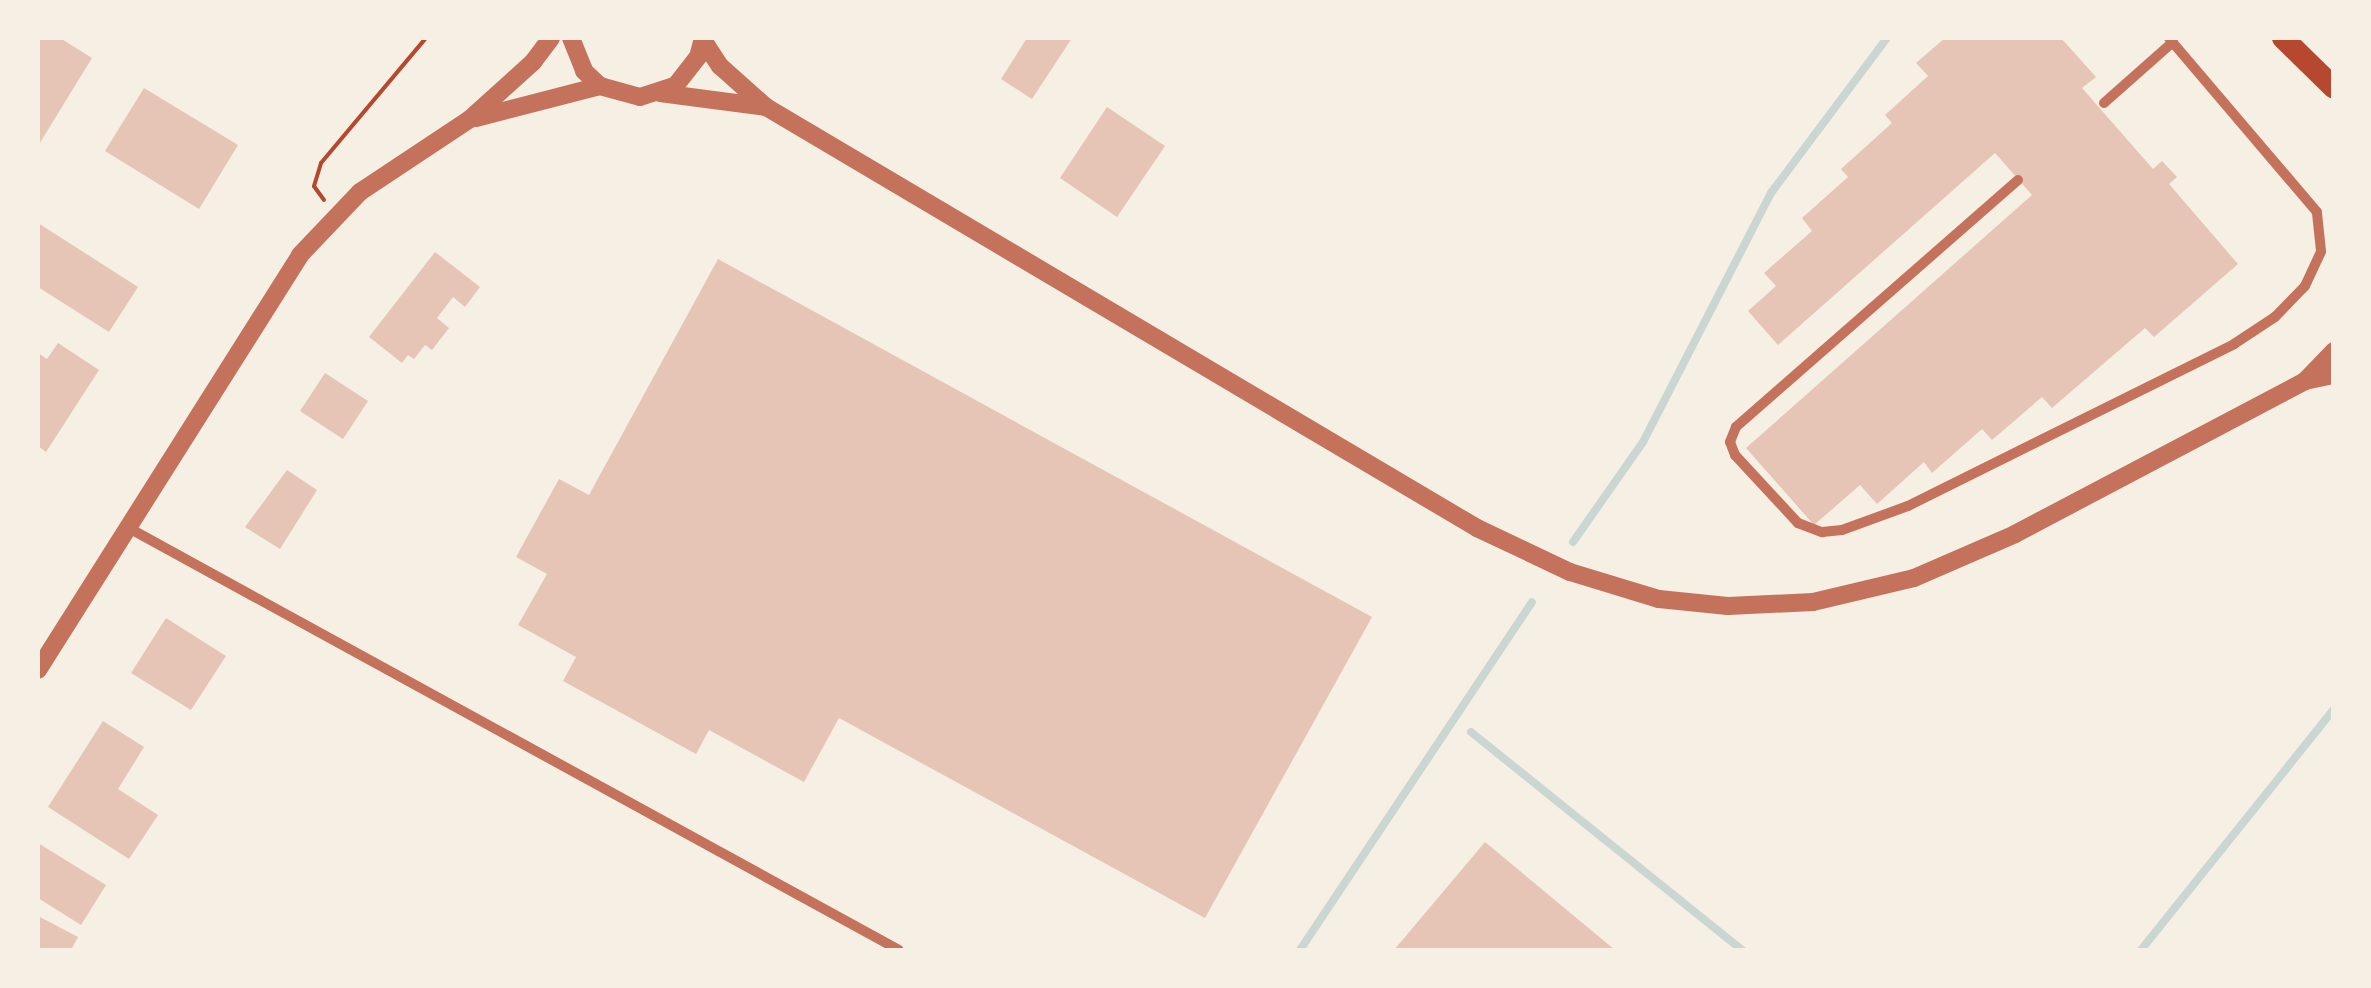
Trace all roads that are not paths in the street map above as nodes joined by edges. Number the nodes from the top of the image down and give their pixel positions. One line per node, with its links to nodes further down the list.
1 (552, 38): 11 (street)
2 (570, 38): 6 (street)
3 (2283, 38): 7 (main road)
4 (703, 39): 8 (street); 10 (street)
5 (2171, 40): 9 (street); 12 (street)
6 (600, 86): 8 (street); 11 (street)
7 (2329, 88)
8 (660, 93): 10 (street)
9 (2104, 104)
10 (766, 107): 15 (street)
11 (470, 119): 16 (street)
12 (2018, 180)
13 (2334, 352): 15 (street)
14 (2334, 375): 15 (street)
15 (2305, 382)
16 (127, 528): 17 (street); 18 (street)
17 (38, 670)
18 (900, 950)

